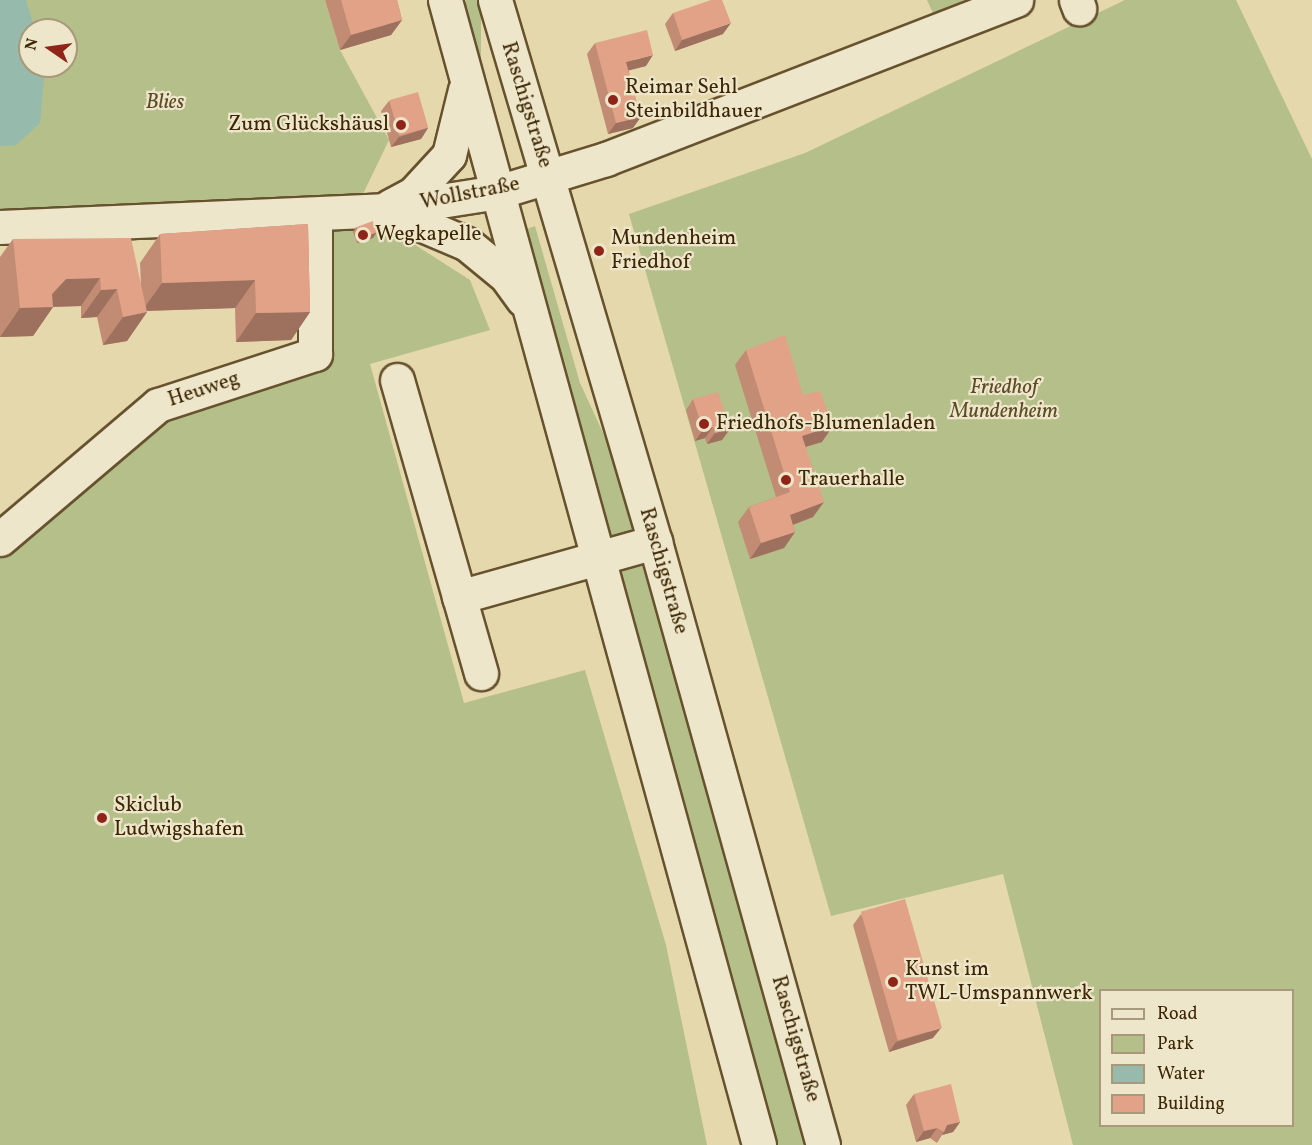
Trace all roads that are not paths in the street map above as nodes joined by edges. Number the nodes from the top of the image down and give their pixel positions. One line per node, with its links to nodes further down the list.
1 (445, 0): 5 (street)
2 (495, 0): 6 (street, Raschigstraße)
3 (1016, 0): 4 (street, Wollstraße)
4 (951, 15): 6 (street, Wollstraße)
5 (467, 75): 7 (street); 8 (street)
6 (547, 177): 7 (street, Wollstraße); 14 (street, Raschigstraße)
7 (498, 192): 8 (street, Wollstraße); 11 (street)
8 (383, 210): 9 (street, Wollstraße); 11 (street)
9 (315, 215): 10 (street, Wollstraße); 13 (street, Heuweg)
10 (0, 227)
11 (531, 310): 15 (street)
12 (397, 380): 16 (street)
13 (0, 539)
14 (655, 542): 15 (street); 19 (street, Raschigstraße)
15 (598, 558): 16 (street); 18 (street)
16 (459, 597): 17 (street)
17 (481, 673)
18 (759, 1145)
19 (823, 1145)

